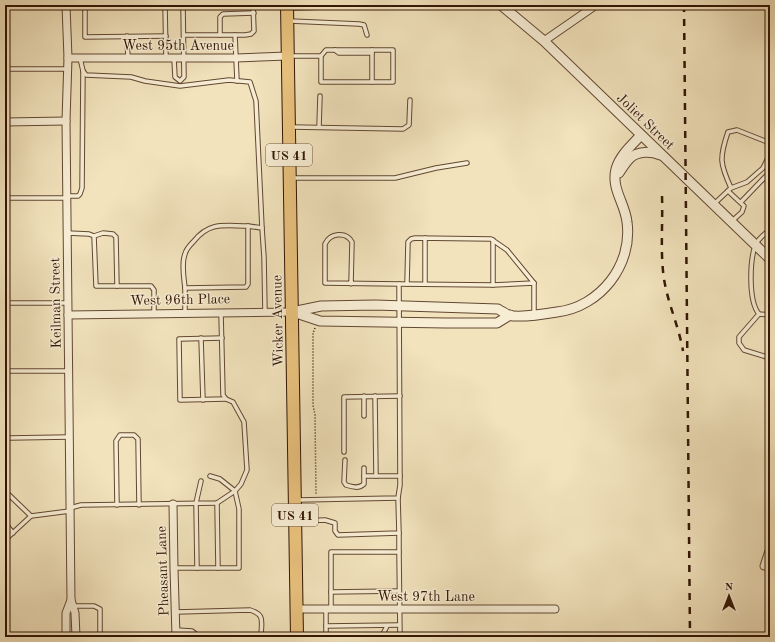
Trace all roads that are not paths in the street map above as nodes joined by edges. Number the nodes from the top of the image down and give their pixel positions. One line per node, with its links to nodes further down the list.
1 (66, 5): 23 (street, Keilman Street)
2 (85, 5): 17 (lane)
3 (165, 5): 18 (lane)
4 (184, 5): 13 (lane)
5 (254, 5): 11 (lane)
6 (339, 5): 9 (lane)
7 (501, 5): 19 (street, Joliet Street)
8 (596, 5): 19 (street)
9 (305, 6): 10 (lane)
10 (287, 7): 12 (highway, Wicker Avenue / US 41)
11 (254, 13): 14 (lane); 15 (lane)
12 (287, 21): 16 (lane); 21 (highway, Wicker Avenue / US 41)
13 (184, 35): 14 (lane); 27 (lane)
14 (220, 35): 15 (lane)
15 (235, 35): 28 (lane)
16 (367, 35)
17 (127, 36): 18 (lane); 25 (lane)
18 (166, 36): 26 (lane)
19 (544, 41): 42 (street, Joliet Street)
20 (372, 52): 22 (lane); 34 (lane); 34 (lane)
21 (288, 56): 22 (lane); 28 (street, West 95th Avenue); 40 (highway, Wicker Avenue / US 41)
22 (321, 56): 34 (lane)
23 (68, 58): 24 (street, West 95th Avenue); 29 (street, Keilman Street)
24 (80, 58): 25 (street, West 95th Avenue); 31 (lane)
25 (128, 58): 26 (street, West 95th Avenue)
26 (170, 58): 27 (street, West 95th Avenue); 32 (lane)
27 (184, 58): 28 (street, West 95th Avenue); 32 (lane)
28 (236, 58): 33 (lane)
29 (68, 68): 30 (lane); 38 (street, Keilman Street)
30 (5, 69)
31 (83, 71): 35 (lane); 51 (lane)
32 (180, 81): 35 (lane)
33 (237, 81): 35 (lane); 57 (lane)
34 (372, 82)
35 (180, 86)
36 (320, 96): 41 (lane)
37 (410, 100): 41 (lane)
38 (66, 120): 39 (street); 51 (street, Keilman Street)
39 (5, 122)
40 (288, 126): 41 (lane); 49 (highway, Wicker Avenue / US 41)
41 (319, 127)
42 (641, 135): 45 (street, Joliet Street); 48 (street, West 96th Place)
43 (770, 143): 50 (lane)
44 (770, 154): 50 (lane)
45 (665, 158): 48 (street); 54 (street, Joliet Street)
46 (467, 163): 49 (lane)
47 (766, 176): 53 (lane)
48 (615, 177): 84 (street, West 96th Place)
49 (289, 178): 77 (highway, Wicker Avenue / US 41)
50 (729, 190): 53 (lane); 54 (lane)
51 (67, 197): 52 (lane); 59 (street, Keilman Street)
52 (5, 198)
53 (741, 202): 55 (lane)
54 (714, 204): 55 (street, Joliet Street)
55 (731, 222): 63 (street, Joliet Street)
56 (248, 226): 57 (lane); 72 (lane); 72 (lane)
57 (262, 228): 76 (lane)
58 (770, 230): 63 (lane)
59 (67, 233): 60 (lane); 74 (street, Keilman Street)
60 (94, 236): 71 (lane); 71 (lane)
61 (425, 238): 62 (lane); 68 (lane); 69 (lane)
62 (493, 240): 65 (lane); 70 (lane)
63 (756, 245): 64 (street, Joliet Street); 82 (lane)
64 (770, 259)
65 (534, 283): 70 (lane); 84 (lane)
66 (352, 284): 66 (lane); 67 (lane)
67 (399, 284): 68 (lane); 75 (lane)
68 (407, 284): 69 (lane)
69 (425, 284): 70 (lane)
70 (493, 285)
71 (117, 286): 81 (lane)
72 (185, 288): 78 (lane)
73 (5, 302): 74 (lane)
74 (68, 303): 80 (street, Keilman Street)
75 (398, 306): 77 (street, West 96th Place); 83 (street, West 96th Place); 86 (lane)
76 (265, 312): 77 (street, West 96th Place); 79 (street, West 96th Place)
77 (292, 312): 86 (street, West 96th Place); 111 (highway, Wicker Avenue / US 41)
78 (185, 313): 79 (street, West 96th Place); 81 (street, West 96th Place)
79 (221, 313): 88 (lane)
80 (68, 314): 81 (street, West 96th Place); 90 (street, Keilman Street)
81 (154, 314)
82 (759, 314): 85 (lane); 89 (lane)
83 (510, 315): 84 (street, West 96th Place); 86 (street, West 96th Place)
84 (534, 315)
85 (770, 315)
86 (399, 322): 94 (lane)
87 (201, 338): 88 (lane); 96 (lane); 96 (lane)
88 (222, 338): 95 (lane)
89 (770, 358)
90 (69, 371): 91 (lane); 98 (street, Keilman Street)
91 (5, 372)
92 (364, 396): 93 (lane); 97 (lane); 100 (lane)
93 (375, 396): 94 (lane); 105 (lane)
94 (400, 396): 106 (lane)
95 (226, 399): 96 (lane); 109 (lane)
96 (203, 400)
97 (364, 416)
98 (69, 437): 99 (lane); 117 (street, Keilman Street)
99 (9, 438)
100 (344, 452)
101 (345, 460): 104 (lane)
102 (364, 468): 104 (lane)
103 (210, 476): 109 (lane)
104 (364, 476): 105 (lane)
105 (376, 476): 106 (lane)
106 (400, 476): 110 (lane)
107 (201, 481): 114 (lane)
108 (5, 491): 118 (lane)
109 (235, 492): 115 (lane); 129 (lane)
110 (398, 498): 111 (lane); 122 (lane)
111 (294, 500): 119 (highway, Wicker Avenue / US 41)
112 (139, 504): 113 (lane); 116 (lane); 116 (lane)
113 (173, 504): 114 (lane); 127 (street, Pheasant Lane)
114 (196, 504): 115 (lane); 128 (lane)
115 (217, 504): 129 (lane)
116 (118, 505): 117 (lane)
117 (70, 509): 118 (lane); 132 (street, Keilman Street)
118 (31, 516): 121 (lane)
119 (295, 521): 122 (lane); 133 (highway, Wicker Avenue / US 41)
120 (5, 523): 121 (lane)
121 (13, 533): 123 (lane)
122 (399, 533): 125 (lane)
123 (5, 540)
124 (770, 548): 126 (street)
125 (399, 552): 130 (lane); 131 (lane)
126 (764, 566)
127 (174, 568): 128 (lane); 137 (street, Pheasant Lane)
128 (197, 568): 129 (lane)
129 (218, 568)
130 (399, 591): 131 (lane); 135 (lane)
131 (331, 592): 134 (lane)
132 (72, 603): 142 (street, Keilman Street); 143 (street, Keilman Street); 144 (lane)
133 (296, 609): 134 (street, West 97th Lane); 147 (highway, Wicker Avenue / US 41)
134 (328, 609): 135 (street, West 97th Lane); 139 (lane)
135 (399, 609): 136 (street, West 97th Lane); 138 (lane)
136 (555, 609)
137 (176, 612): 141 (street, Pheasant Lane); 146 (lane)
138 (399, 625): 140 (lane); 150 (lane)
139 (326, 626): 140 (lane); 148 (lane)
140 (387, 626): 149 (lane)
141 (176, 634): 145 (lane)
142 (66, 637)
143 (76, 637)
144 (100, 637)
145 (197, 637)
146 (261, 637)
147 (297, 637)
148 (326, 637)
149 (383, 637)
150 (400, 637)

